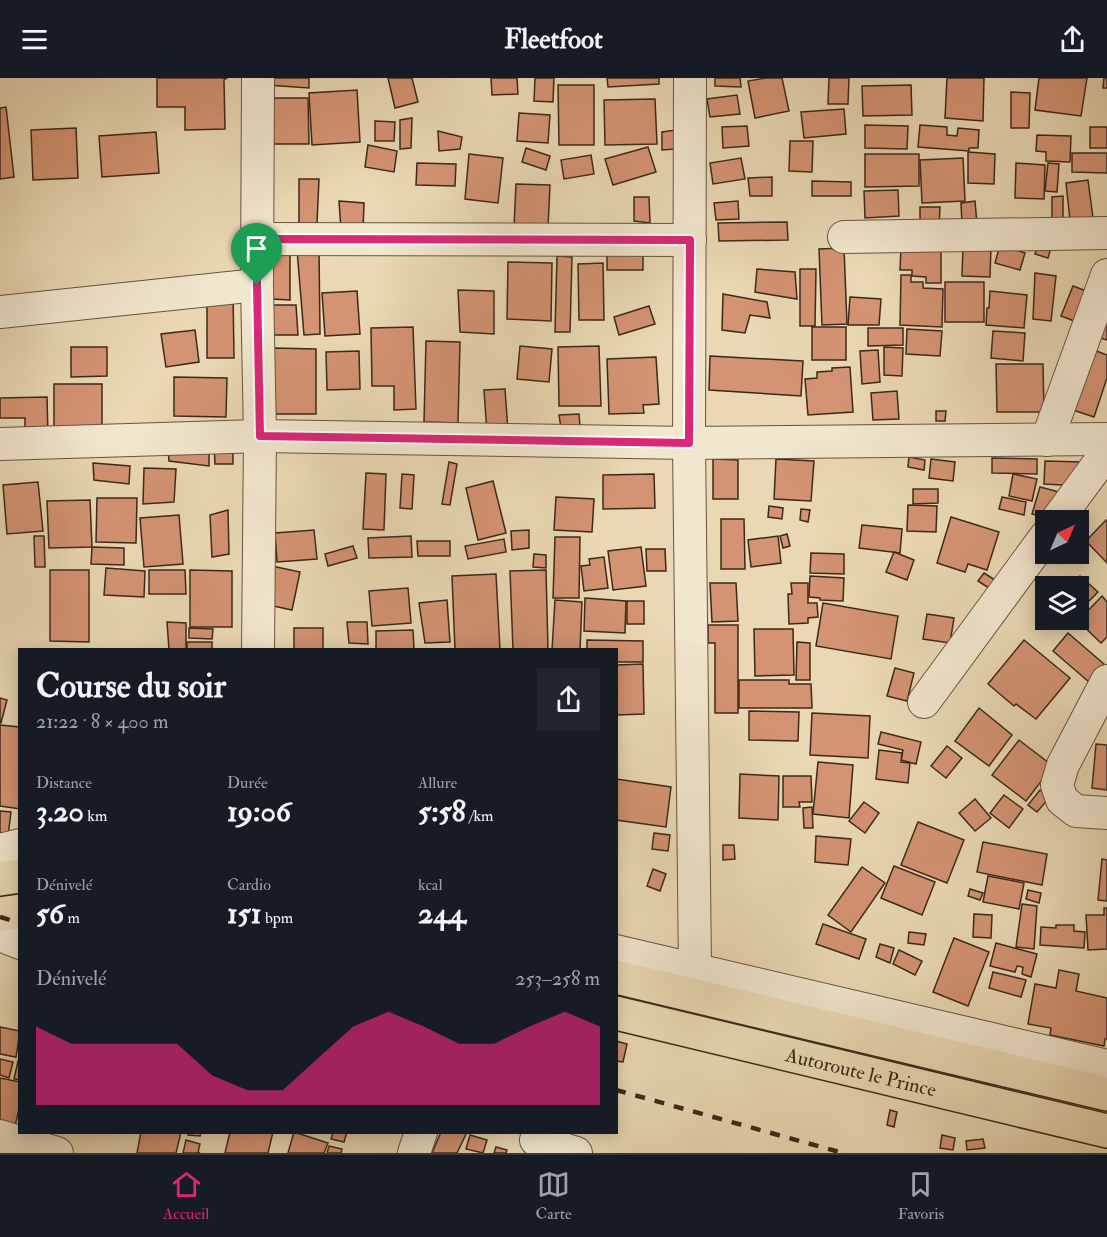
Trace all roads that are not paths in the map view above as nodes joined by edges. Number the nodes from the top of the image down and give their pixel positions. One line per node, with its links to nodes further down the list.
1 (258, 78): 5 (street)
2 (690, 78): 6 (street)
3 (1107, 233): 4 (street)
4 (844, 237)
5 (258, 239): 6 (street); 8 (street)
6 (690, 240): 13 (street)
7 (1107, 276): 12 (street)
8 (257, 285): 9 (street); 10 (street)
9 (0, 312)
10 (260, 436): 13 (street); 14 (street); 18 (street)
11 (1107, 439): 12 (street)
12 (1047, 440): 13 (street)
13 (689, 443): 31 (street)
14 (0, 444)
15 (1107, 452): 16 (street)
16 (1064, 510)
17 (1035, 551): 20 (street)
18 (258, 648)
19 (1107, 681): 21 (street)
20 (924, 702)
21 (1107, 813)
22 (18, 845): 23 (street)
23 (0, 849)
24 (18, 876): 25 (main road)
25 (0, 879)
26 (18, 911): 27 (main road)
27 (0, 914)
28 (0, 935): 29 (street)
29 (18, 942)
30 (618, 951): 31 (street)
31 (695, 969): 34 (street)
32 (618, 977): 35 (main road, Autoroute le Prince)
33 (618, 1013): 36 (main road, Autoroute le Prince)
34 (1107, 1066)
35 (1107, 1094)
36 (1107, 1131)
37 (420, 1134): 41 (street)
38 (0, 1136): 40 (street)
39 (528, 1142): 42 (street)
40 (57, 1153)
41 (414, 1153)
42 (576, 1153)

